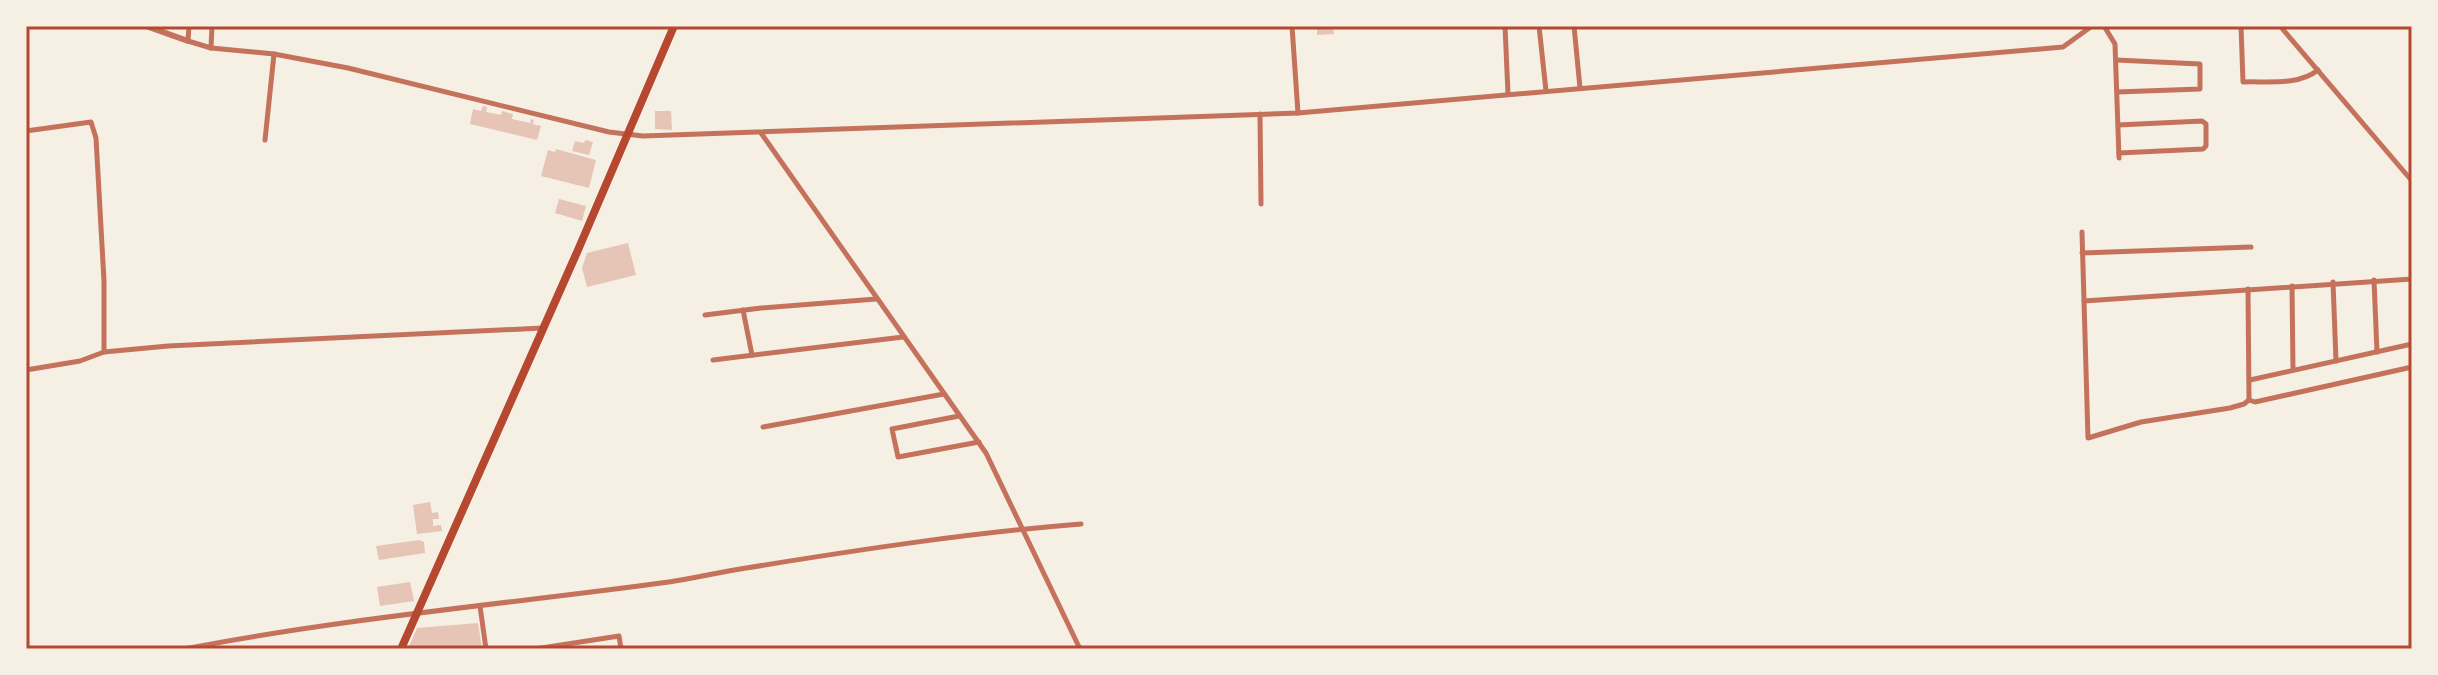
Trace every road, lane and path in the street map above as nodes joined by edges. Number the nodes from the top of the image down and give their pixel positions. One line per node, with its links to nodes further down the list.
1 (146, 26): 13 (street)
2 (189, 26): 13 (street)
3 (212, 26): 14 (street)
4 (674, 26): 27 (highway)
5 (1292, 26): 22 (street)
6 (1505, 26): 21 (street)
7 (1539, 26): 19 (street)
8 (1574, 26): 18 (street)
9 (2092, 26): 18 (street)
10 (2104, 26): 16 (street)
11 (2241, 26): 17 (street)
12 (2280, 26): 17 (street)
13 (188, 41): 14 (street)
14 (211, 48): 15 (street)
15 (274, 54): 27 (street); 28 (street)
16 (2116, 60): 20 (street); 20 (street)
17 (2318, 70): 29 (street)
18 (1580, 88): 19 (street)
19 (1546, 91): 21 (street)
20 (2117, 92): 24 (street)
21 (1508, 94): 22 (street)
22 (1298, 113): 23 (street)
23 (1260, 114): 26 (street); 30 (street)
24 (2118, 125): 24 (street)
25 (26, 131): 46 (street)
26 (761, 132): 27 (street); 39 (street)
27 (627, 135): 43 (highway)
28 (265, 140)
29 (2412, 181)
30 (1261, 204)
31 (2082, 232): 33 (street)
32 (2251, 247): 33 (street)
33 (2082, 253): 40 (street)
34 (2412, 279): 35 (street)
35 (2374, 280): 36 (street); 47 (street)
36 (2333, 282): 37 (street); 50 (street)
37 (2292, 286): 38 (street); 53 (street)
38 (2248, 289): 40 (street); 54 (street)
39 (877, 299): 41 (street); 44 (street)
40 (2084, 301): 56 (street)
41 (743, 310): 42 (street); 48 (street)
42 (705, 315)
43 (543, 328): 46 (street); 63 (highway)
44 (903, 337): 48 (street); 55 (street)
45 (2412, 344): 47 (street)
46 (104, 352): 52 (street)
47 (2377, 352): 50 (street)
48 (752, 355): 49 (street)
49 (713, 360)
50 (2336, 361): 53 (street)
51 (2412, 367): 56 (street)
52 (26, 370)
53 (2293, 370): 54 (street)
54 (2250, 380): 56 (street)
55 (944, 394): 57 (street); 58 (street)
56 (2249, 400)
57 (960, 416): 59 (street); 59 (street)
58 (763, 427)
59 (979, 442): 61 (street)
60 (1081, 524): 61 (street)
61 (1023, 528): 62 (street); 72 (street)
62 (480, 606): 63 (street); 69 (street)
63 (418, 611): 64 (street); 68 (highway)
64 (232, 640): 66 (street); 67 (street)
65 (570, 647): 70 (street); 71 (street)
66 (184, 649)
67 (235, 649)
68 (401, 649)
69 (486, 649)
70 (535, 649)
71 (621, 649)
72 (1080, 649)

